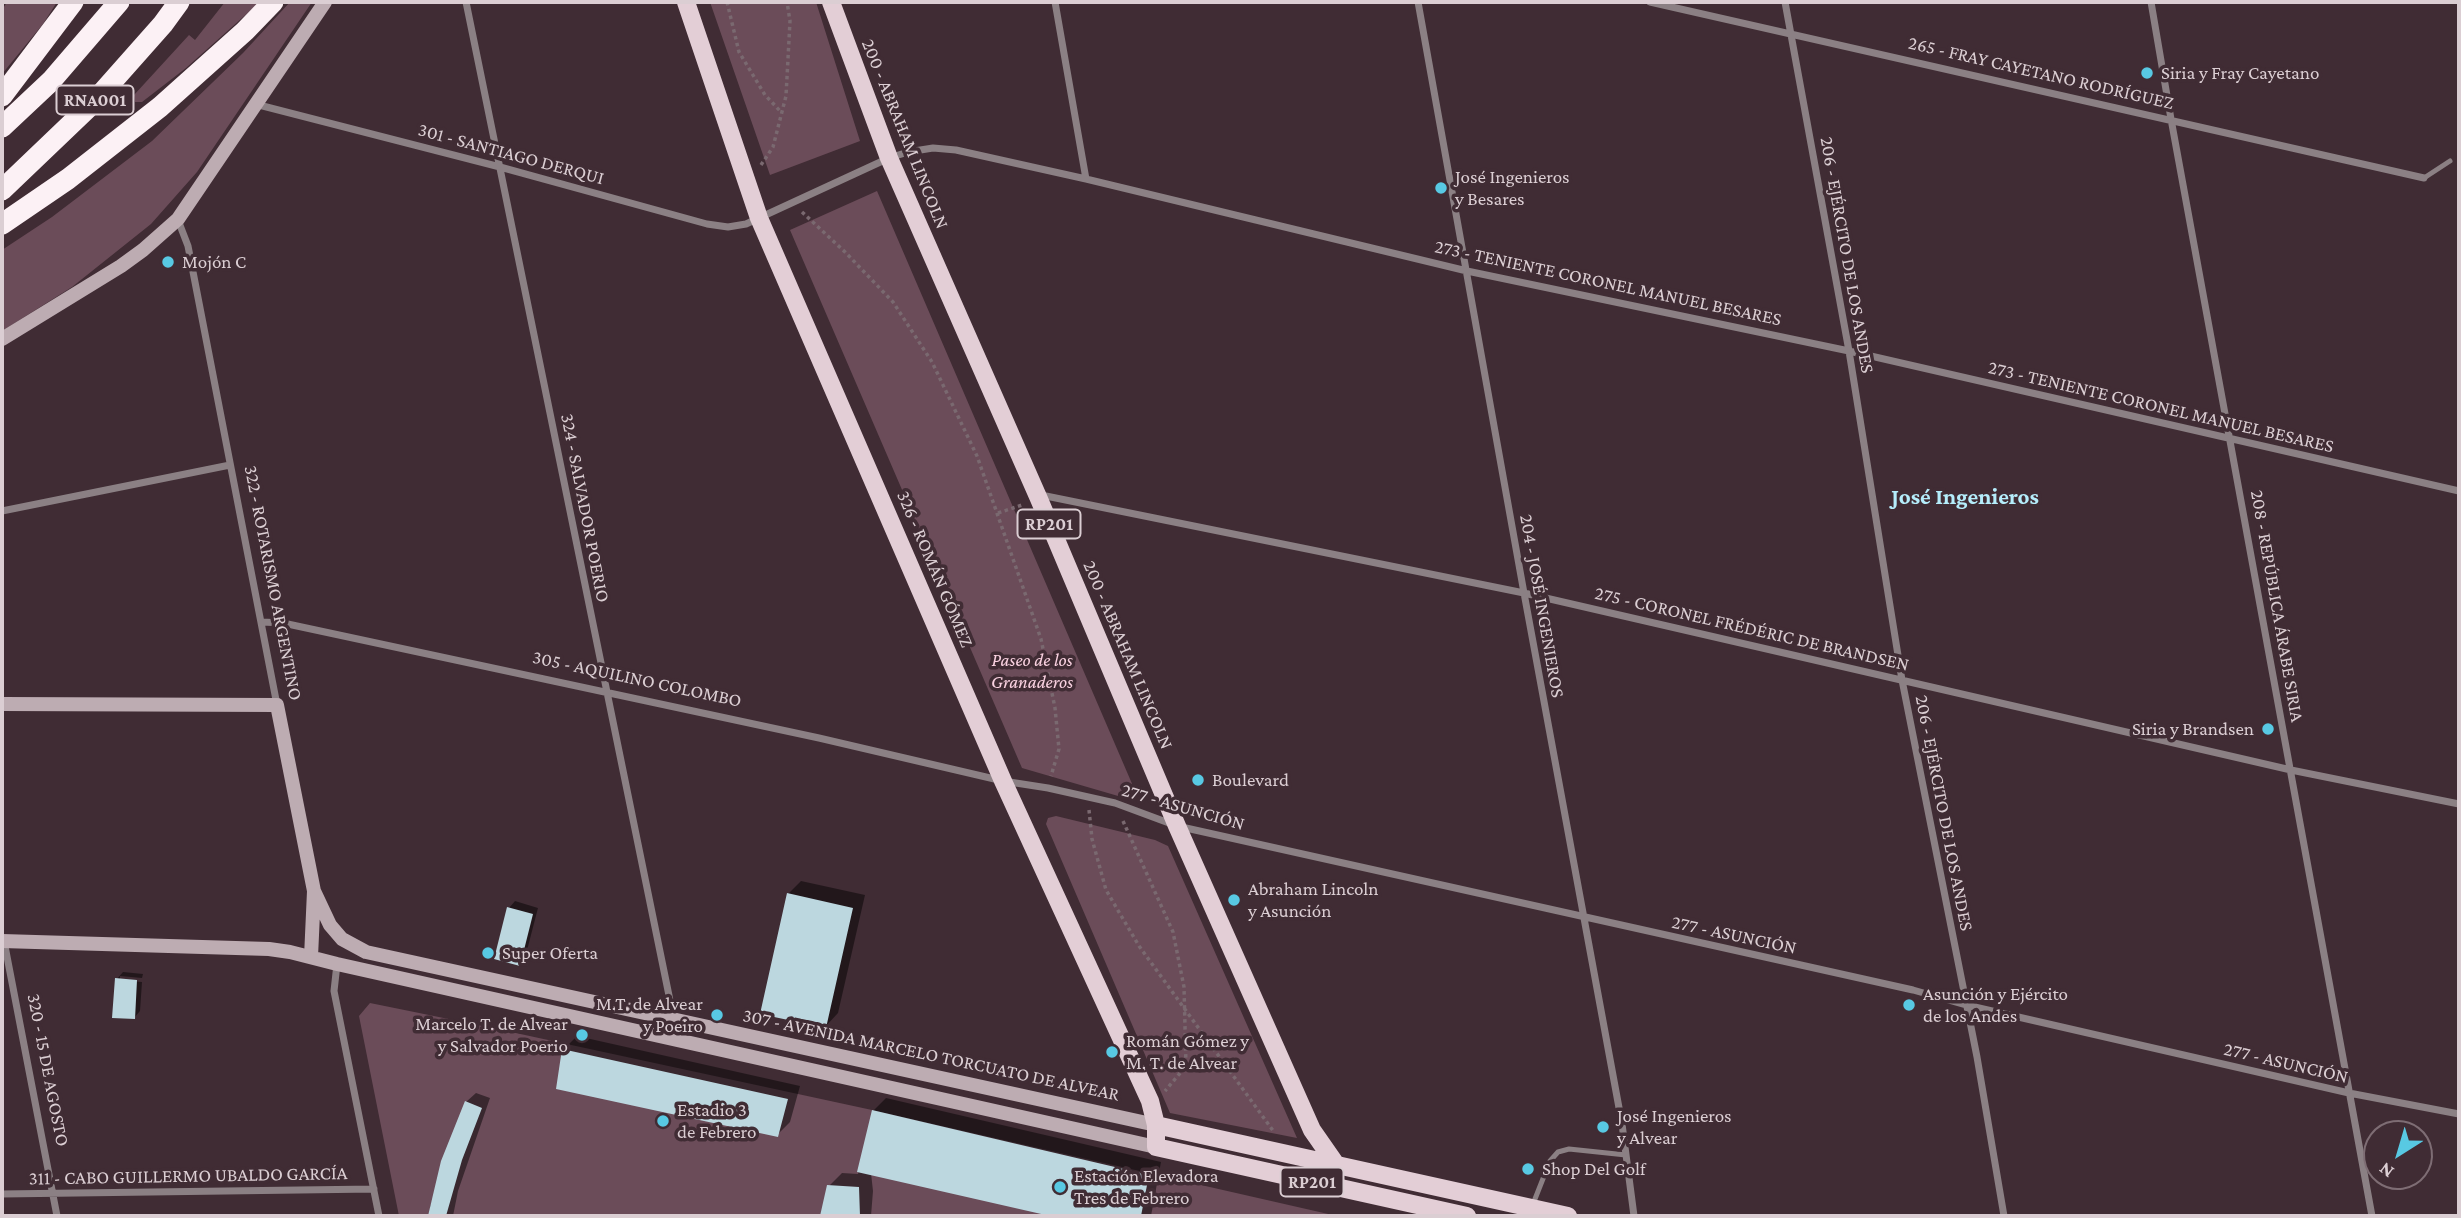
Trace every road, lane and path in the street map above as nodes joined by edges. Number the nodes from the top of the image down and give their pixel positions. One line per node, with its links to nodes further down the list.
1 (73, 2): 17 (highway)
2 (120, 2): 21 (highway, RNA001)
3 (179, 2): 28 (highway, RNA001)
4 (273, 2): 32 (highway)
5 (325, 2): 18 (main road)
6 (466, 2): 24 (street, 324 - SALVADOR POERIO)
7 (686, 2): 27 (main road, 326 - ROMÁN GÓMEZ)
8 (726, 2): 19 (path)
9 (787, 2): 19 (path)
10 (831, 2): 22 (main road, 200 - ABRAHAM LINCOLN / RP201)
11 (1055, 2): 26 (street)
12 (1418, 2): 33 (street, 204 - JOSÉ INGENIEROS)
13 (1650, 2): 16 (street, 265 - FRAY CAYETANO RODRÍGUEZ)
14 (1785, 2): 16 (street, 206 - EJÉRCITO DE LOS ANDES)
15 (2151, 2): 20 (street, 208 - REPÚBLICA ÁRABE SIRIA)
16 (1791, 32): 20 (street, 265 - FRAY CAYETANO RODRÍGUEZ); 35 (street, 206 - EJÉRCITO DE LOS ANDES)
17 (2, 96)
18 (254, 104): 24 (street, 301 - SANTIAGO DERQUI); 31 (main road)
19 (782, 114): 27 (path)
20 (2171, 119): 25 (street, 265 - FRAY CAYETANO RODRÍGUEZ); 36 (street, 208 - REPÚBLICA ÁRABE SIRIA)
21 (2, 127)
22 (889, 158): 26 (street, 273 - TENIENTE CORONEL MANUEL BESARES); 29 (street, 273 - TENIENTE CORONEL MANUEL BESARES); 39 (main road, 200 - ABRAHAM LINCOLN / RP201)
23 (2450, 161): 25 (lane)
24 (500, 167): 30 (street, 301 - SANTIAGO DERQUI); 45 (street, 324 - SALVADOR POERIO)
25 (2424, 178)
26 (1086, 179): 33 (street, 273 - TENIENTE CORONEL MANUEL BESARES)
27 (749, 184): 30 (main road, 326 - ROMÁN GÓMEZ)
28 (2, 190)
29 (792, 202): 30 (street, 273 - TENIENTE CORONEL MANUEL BESARES); 41 (path)
30 (759, 218): 49 (main road, 326 - ROMÁN GÓMEZ)
31 (178, 219): 34 (main road); 37 (street, 322 - ROTARISMO ARGENTINO)
32 (2, 224)
33 (1467, 271): 35 (street, 273 - TENIENTE CORONEL MANUEL BESARES); 42 (street, 204 - JOSÉ INGENIEROS)
34 (2, 339)
35 (1849, 351): 36 (street, 273 - TENIENTE CORONEL MANUEL BESARES); 44 (street, 206 - EJÉRCITO DE LOS ANDES)
36 (2231, 440): 38 (street, 273 - TENIENTE CORONEL MANUEL BESARES); 48 (street, 208 - REPÚBLICA ÁRABE SIRIA)
37 (230, 465): 40 (street); 43 (street, 322 - ROTARISMO ARGENTINO)
38 (2459, 491)
39 (1037, 496): 41 (path); 42 (street, 275 - CORONEL FRÉDÉRIC DE BRANDSEN); 54 (main road, 200 - ABRAHAM LINCOLN / RP201)
40 (2, 511)
41 (998, 513): 50 (path)
42 (1524, 593): 44 (street, 275 - CORONEL FRÉDÉRIC DE BRANDSEN); 56 (street, 204 - JOSÉ INGENIEROS)
43 (262, 622): 45 (street, 305 - AQUILINO COLOMBO); 47 (street, 322 - ROTARISMO ARGENTINO)
44 (1902, 680): 48 (street, 275 - CORONEL FRÉDÉRIC DE BRANDSEN); 60 (street, 206 - EJÉRCITO DE LOS ANDES)
45 (606, 692): 49 (street, 305 - AQUILINO COLOMBO); 62 (street, 324 - SALVADOR POERIO)
46 (2, 704): 47 (main road)
47 (277, 705): 55 (main road, 322 - ROTARISMO ARGENTINO)
48 (2291, 770): 53 (street, 275 - CORONEL FRÉDÉRIC DE BRANDSEN); 63 (street, 208 - REPÚBLICA ÁRABE SIRIA)
49 (1003, 781): 50 (street, 277 - ASUNCIÓN); 64 (main road, 326 - ROMÁN GÓMEZ)
50 (1048, 788): 51 (street, 277 - ASUNCIÓN)
51 (1088, 797): 52 (street, 277 - ASUNCIÓN); 61 (path)
52 (1115, 803): 54 (street, 277 - ASUNCIÓN); 61 (path)
53 (2459, 804)
54 (1177, 825): 56 (street, 277 - ASUNCIÓN); 70 (main road, 200 - ABRAHAM LINCOLN / RP201)
55 (314, 891): 58 (main road, 322 - ROTARISMO ARGENTINO); 62 (main road, 307 - AVENIDA MARCELO TORCUATO DE ALVEAR)
56 (1583, 917): 60 (street, 277 - ASUNCIÓN); 69 (street, 204 - JOSÉ INGENIEROS)
57 (2, 938): 58 (main road, 307 - AVENIDA MARCELO TORCUATO DE ALVEAR); 73 (street, 320 - 15 DE AGOSTO)
58 (311, 957): 59 (main road, 307 - AVENIDA MARCELO TORCUATO DE ALVEAR)
59 (337, 964): 67 (main road, 307 - AVENIDA MARCELO TORCUATO DE ALVEAR); 71 (street)
60 (1966, 1005): 63 (street, 277 - ASUNCIÓN); 80 (street, 206 - EJÉRCITO DE LOS ANDES)
61 (1186, 1013): 64 (path); 68 (path)
62 (674, 1021): 66 (main road, 307 - AVENIDA MARCELO TORCUATO DE ALVEAR)
63 (2349, 1093): 65 (street, 277 - ASUNCIÓN); 81 (street, 208 - REPÚBLICA ÁRABE SIRIA)
64 (1150, 1101): 66 (main road, 326 - ROMÁN GÓMEZ)
65 (2459, 1114)
66 (1156, 1125): 67 (main road, 326 - ROMÁN GÓMEZ); 68 (main road, 307 - AVENIDA MARCELO TORCUATO DE ALVEAR / RP201)
67 (1156, 1147): 77 (main road, 307 - AVENIDA MARCELO TORCUATO DE ALVEAR / RP201)
68 (1285, 1152): 70 (main road, 307 - AVENIDA MARCELO TORCUATO DE ALVEAR / RP201)
69 (1626, 1155): 74 (lane); 79 (street, 204 - JOSÉ INGENIEROS)
70 (1335, 1163): 74 (main road, 307 - AVENIDA MARCELO TORCUATO DE ALVEAR / RP201)
71 (374, 1189): 73 (street, 311 - CABO GUILLERMO UBALDO GARCÍA); 76 (street)
72 (2, 1194): 73 (street, 311 - CABO GUILLERMO UBALDO GARCÍA)
73 (53, 1194): 75 (street, 320 - 15 DE AGOSTO)
74 (1531, 1208): 78 (main road, 307 - AVENIDA MARCELO TORCUATO DE ALVEAR / RP201)
75 (57, 1216)
76 (379, 1216)
77 (1467, 1216)
78 (1568, 1216)
79 (1634, 1216)
80 (2004, 1216)
81 (2372, 1216)

